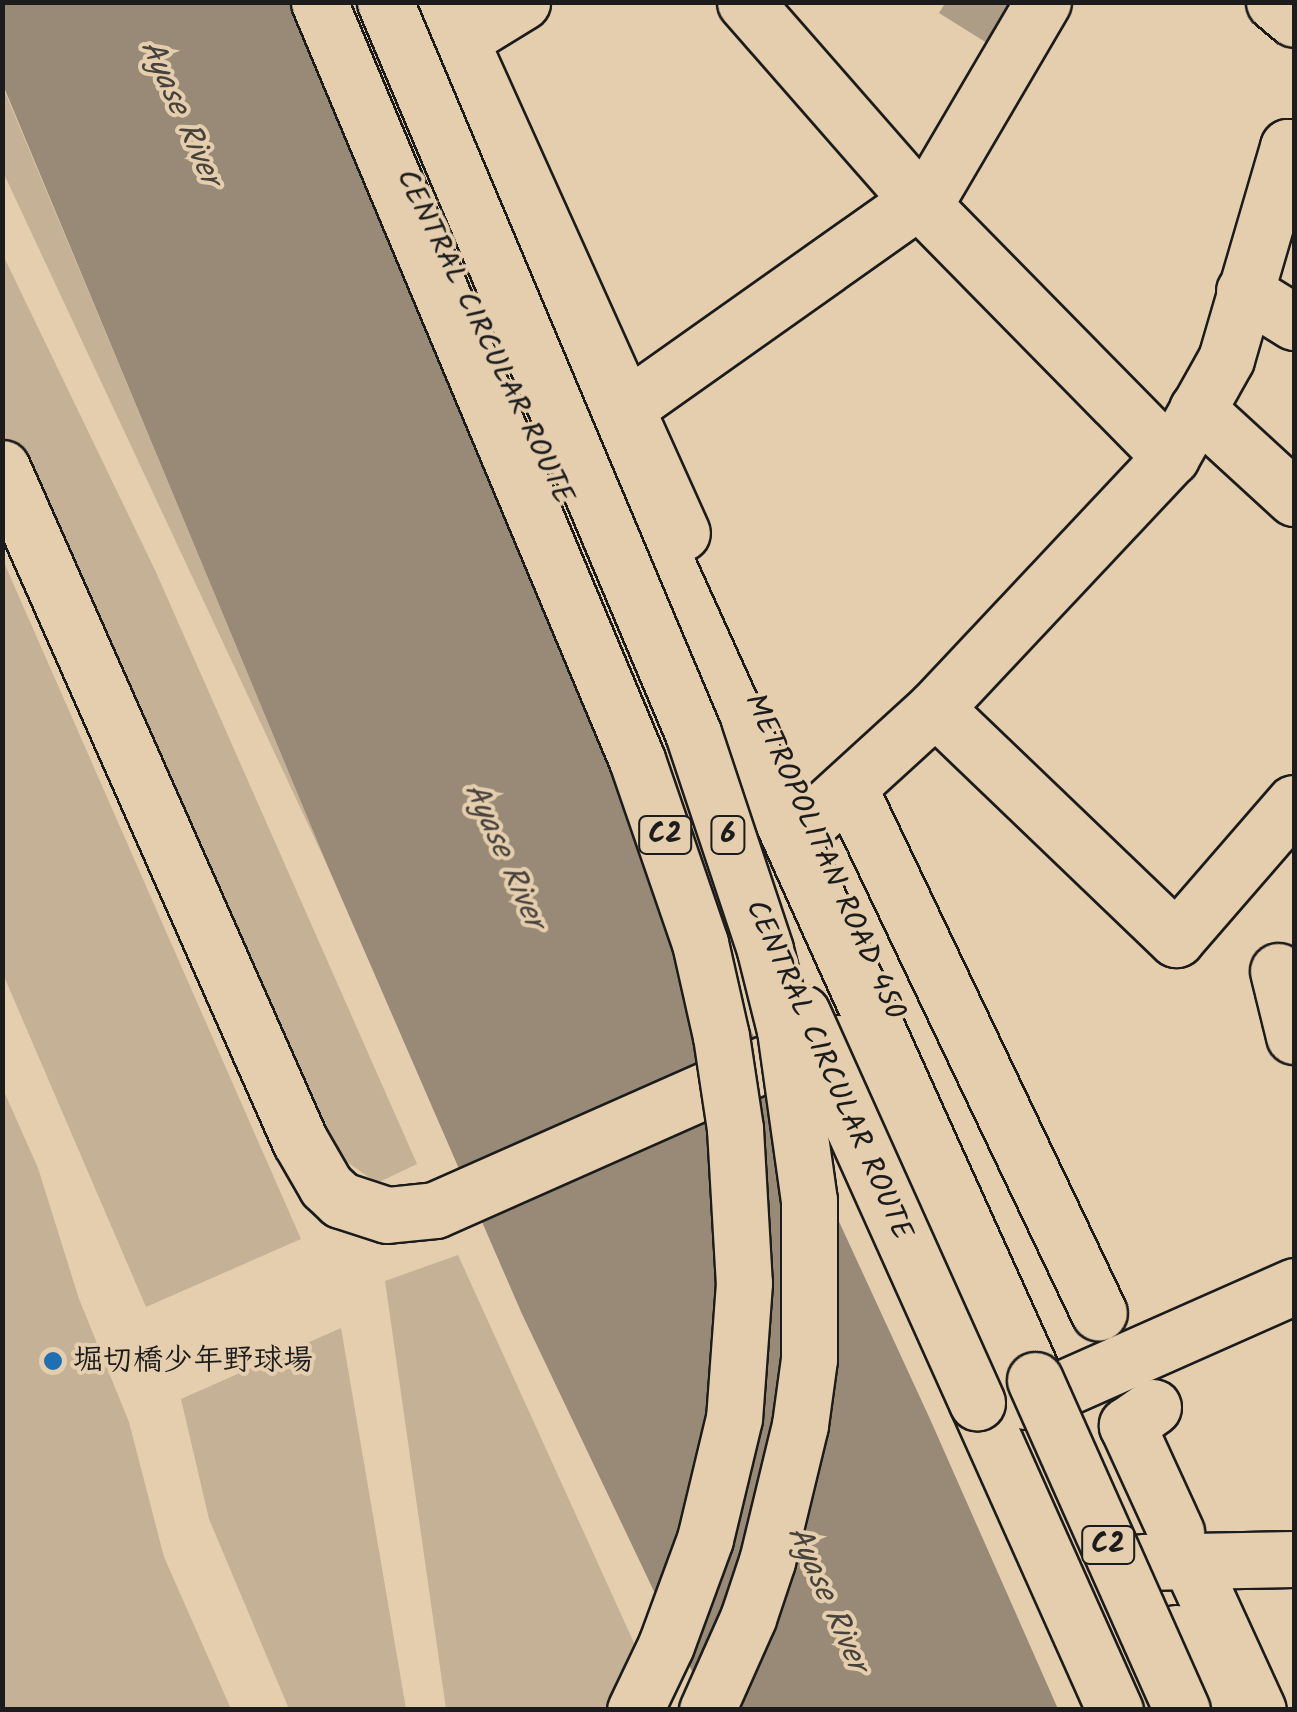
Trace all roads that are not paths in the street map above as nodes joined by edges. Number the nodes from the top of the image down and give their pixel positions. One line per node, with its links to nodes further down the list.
1 (321, 2): 31 (main road, CENTRAL CIRCULAR ROUTE / C2, bridge); 33 (main road, CENTRAL CIRCULAR ROUTE / C2, bridge)
2 (385, 2): 32 (main road, 6, bridge)
3 (393, 2): 34 (main road, CENTRAL CIRCULAR ROUTE / C2, bridge)
4 (522, 2): 9 (main road)
5 (745, 2): 11 (main road)
6 (1043, 2): 11 (main road)
7 (1274, 2): 8 (main road)
8 (1294, 18)
9 (451, 21): 14 (main road, METROPOLITAN ROAD 450)
10 (1292, 137): 12 (main road)
11 (919, 200): 14 (main road); 16 (main road)
12 (1244, 290): 13 (main road); 15 (main road)
13 (1294, 322)
14 (627, 407): 22 (main road, METROPOLITAN ROAD 450)
15 (1196, 408): 16 (main road); 18 (main road)
16 (1171, 457): 19 (main road)
17 (2, 468): 27 (main road, bridge)
18 (1294, 498)
19 (935, 708): 20 (main road); 21 (main road)
20 (849, 788): 22 (main road); 26 (main road)
21 (1294, 803)
22 (808, 824): 27 (main road, METROPOLITAN ROAD 450)
23 (1278, 970): 24 (main road)
24 (1294, 1036)
25 (1294, 1286): 27 (main road)
26 (1099, 1313)
27 (1062, 1389): 29 (main road, METROPOLITAN ROAD 450)
28 (1153, 1407): 29 (main road)
29 (1172, 1557): 30 (main road); 35 (main road, METROPOLITAN ROAD 450); 36 (main road)
30 (1294, 1559)
31 (635, 1710)
32 (707, 1710)
33 (1115, 1710)
34 (1182, 1710)
35 (1211, 1710)
36 (1258, 1710)

